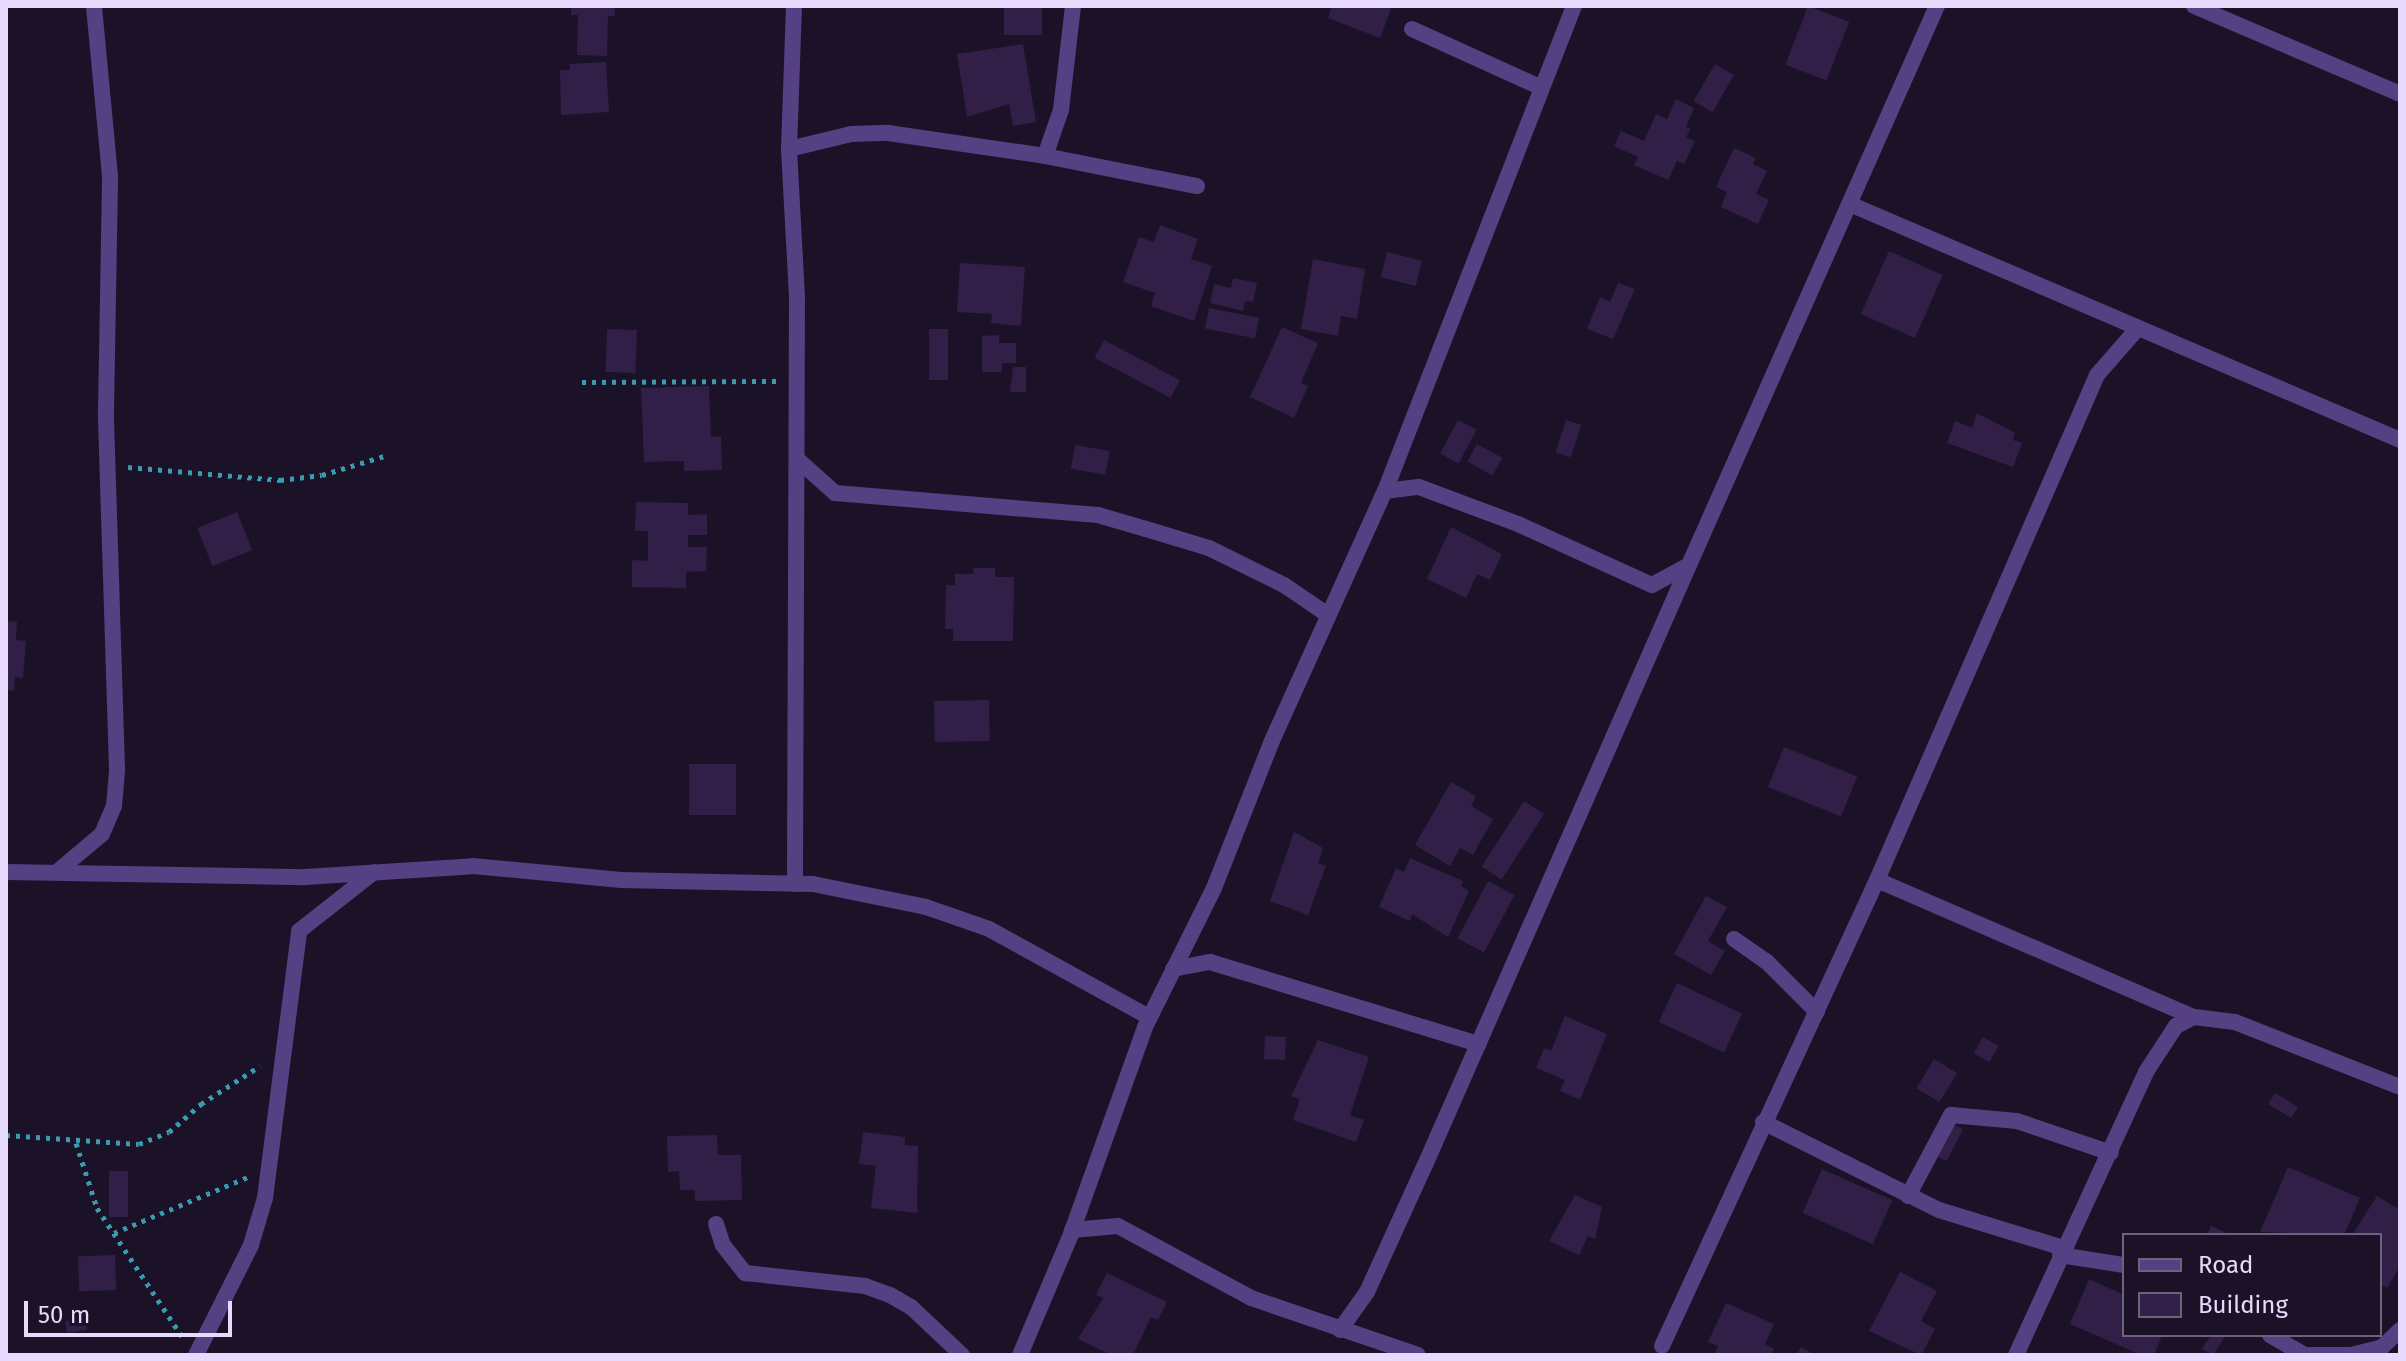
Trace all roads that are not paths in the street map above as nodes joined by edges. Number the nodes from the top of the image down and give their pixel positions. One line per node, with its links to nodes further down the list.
1 (94, 6): 20 (street)
2 (794, 6): 10 (street)
3 (1073, 6): 11 (street)
4 (1574, 6): 8 (street)
5 (1937, 6): 13 (street)
6 (2194, 6): 9 (street)
7 (1412, 29): 8 (street)
8 (1540, 87): 17 (street)
9 (2400, 94)
10 (789, 149): 11 (street); 16 (street)
11 (1045, 156): 12 (street)
12 (1197, 186)
13 (1852, 205): 14 (street); 18 (street)
14 (2138, 328): 15 (street); 23 (street)
15 (2400, 440)
16 (797, 459): 19 (street); 24 (street)
17 (1385, 491): 18 (street); 19 (street)
18 (1689, 565): 30 (street)
19 (1328, 615): 26 (street)
20 (58, 871): 21 (street); 22 (street)
21 (6, 872)
22 (375, 872): 24 (street); 44 (street)
23 (1877, 880): 27 (street); 29 (street)
24 (795, 884): 28 (street)
25 (1734, 939): 27 (street)
26 (1173, 969): 28 (street); 30 (street)
27 (1817, 1012): 32 (street)
28 (1149, 1017): 36 (street)
29 (2194, 1017): 31 (street); 33 (street)
30 (1479, 1044): 39 (street)
31 (2400, 1087)
32 (1763, 1122): 34 (street); 42 (street)
33 (2111, 1153): 34 (street); 37 (street)
34 (1908, 1196): 37 (street)
35 (716, 1224): 45 (street)
36 (1072, 1230): 39 (street); 46 (street)
37 (2062, 1251): 38 (street); 48 (street)
38 (2122, 1265)
39 (1340, 1330): 43 (street)
40 (2400, 1330): 41 (street)
41 (2273, 1337)
42 (1662, 1346)
43 (1366, 1348): 47 (street)
44 (196, 1355)
45 (962, 1355)
46 (1020, 1355)
47 (1418, 1355)
48 (2016, 1355)

